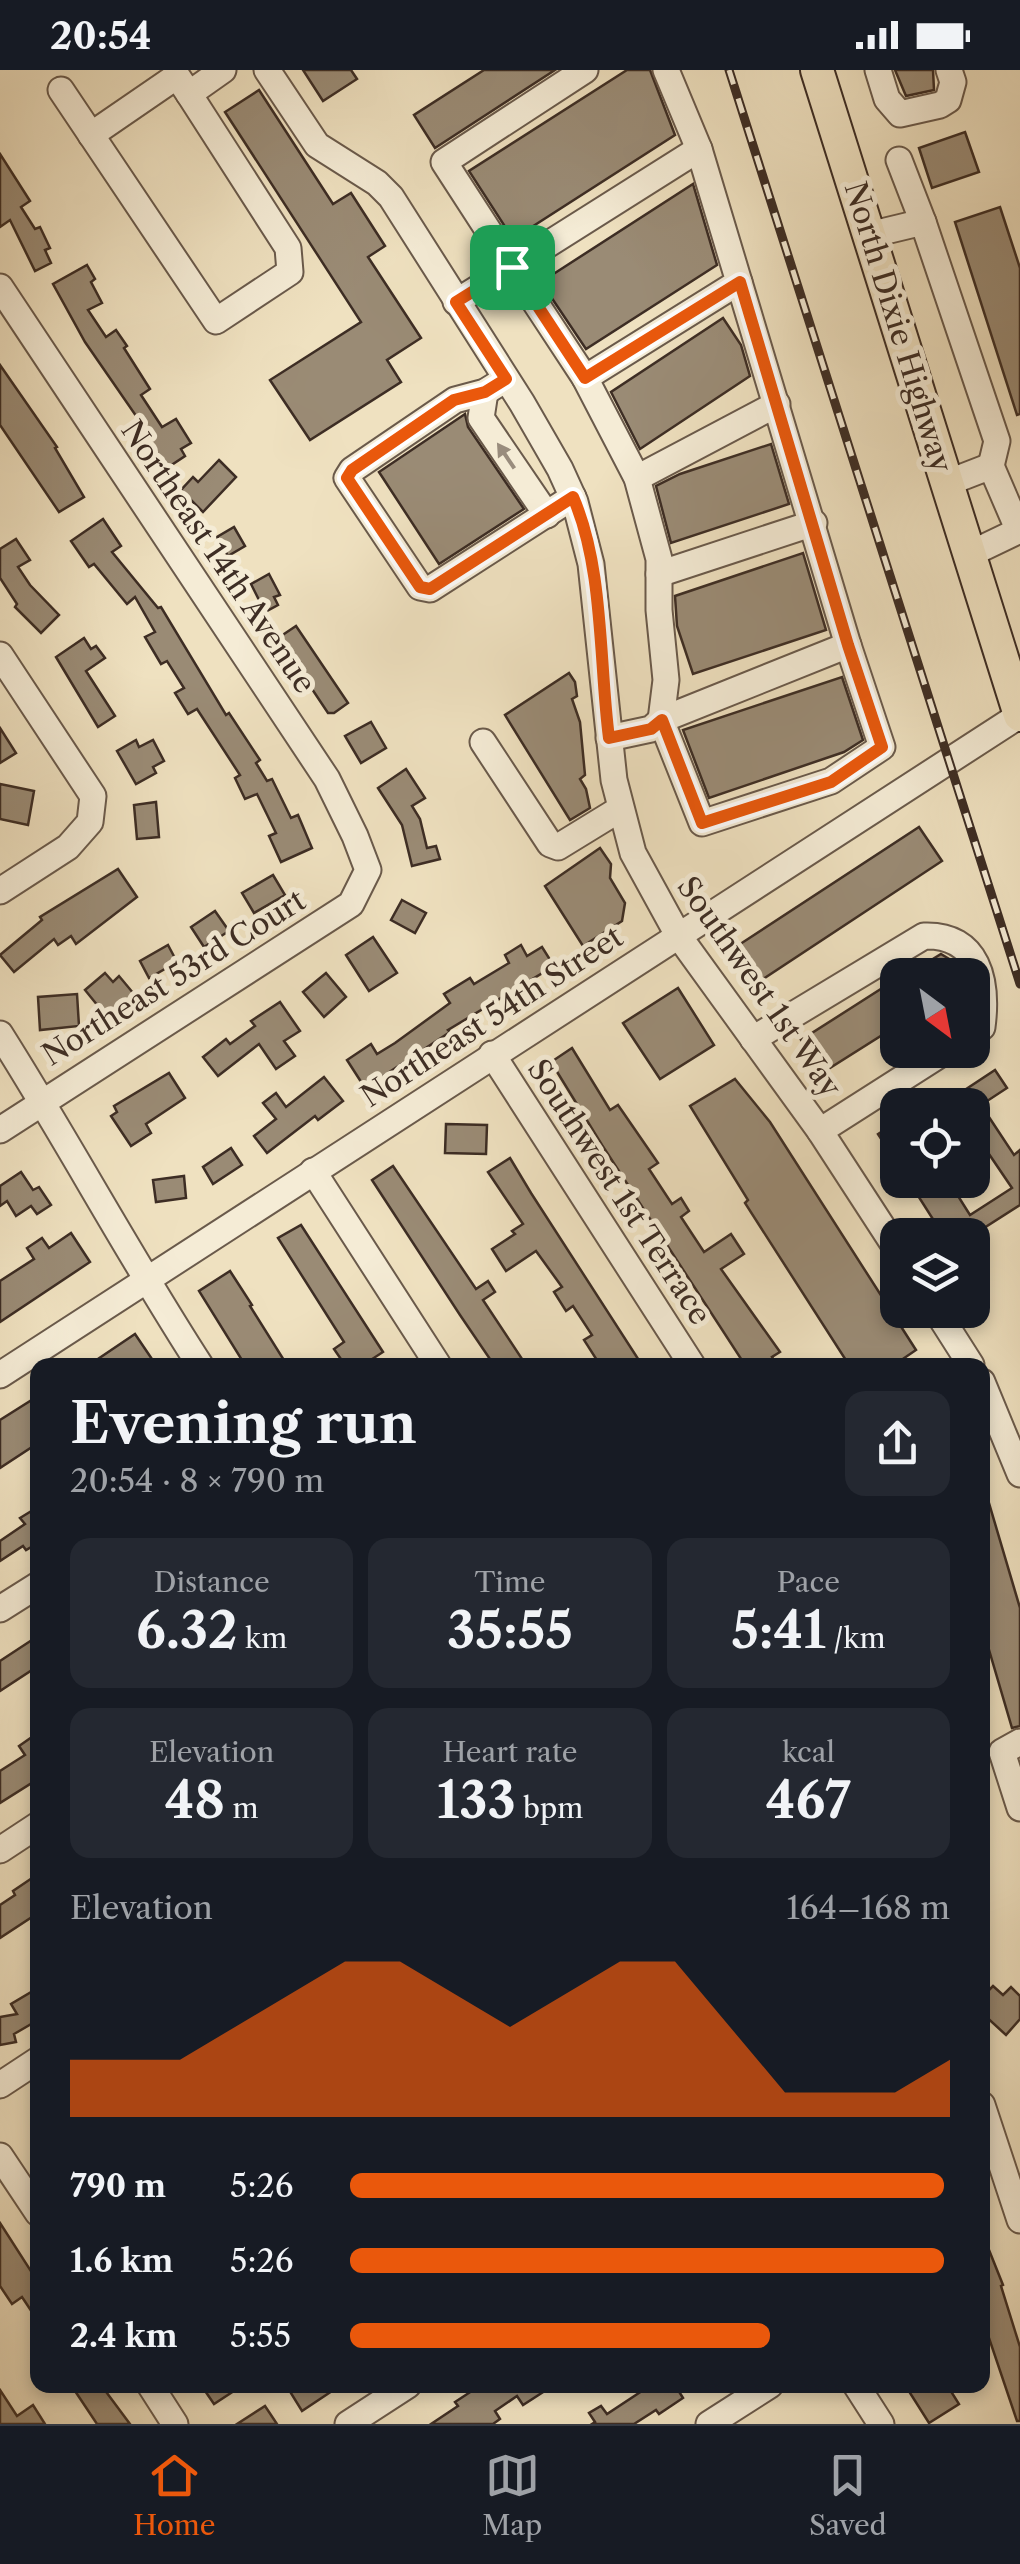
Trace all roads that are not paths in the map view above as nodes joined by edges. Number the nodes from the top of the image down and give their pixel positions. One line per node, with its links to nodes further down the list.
1 (223, 70): 8 (street)
2 (267, 70): 18 (street, Southwest 1st Way)
3 (585, 70): 15 (street)
4 (666, 70): 11 (street)
5 (817, 70): 14 (main road, North Dixie Highway)
6 (878, 70): 7 (street)
7 (949, 70)
8 (183, 80): 10 (street); 10 (street)
9 (61, 90): 10 (street)
10 (91, 135)
11 (698, 149): 15 (street); 16 (street)
12 (899, 160): 13 (street)
13 (923, 222): 14 (street); 22 (street)
14 (869, 235): 24 (main road, North Dixie Highway)
15 (512, 267): 18 (street); 19 (street)
16 (740, 282): 19 (street); 21 (street)
17 (0, 287): 38 (street, Northeast 14th Avenue)
18 (456, 302): 20 (street, Southwest 1st Way)
19 (585, 378): 23 (street)
20 (495, 386): 25 (street, Southwest 1st Way); 26 (street, one-way to 20); 26 (street)
21 (777, 404): 23 (street); 27 (street)
22 (991, 466): 24 (street); 28 (street)
23 (637, 478): 30 (street)
24 (947, 483): 29 (main road, North Dixie Highway)
25 (573, 497): 26 (street); 35 (street, Southwest 1st Way)
26 (547, 515)
27 (814, 523): 30 (street); 31 (street)
28 (1019, 530): 29 (street)
29 (974, 569): 33 (main road, North Dixie Highway)
30 (659, 574): 34 (street)
31 (848, 645): 34 (street); 34 (street)
32 (0, 655): 39 (street)
33 (1020, 715): 40 (street, Northeast 54th Street)
34 (662, 720): 35 (street)
35 (609, 738): 37 (street, Southwest 1st Way)
36 (483, 742): 37 (street)
37 (620, 808): 40 (street, Southwest 1st Way)
38 (368, 870): 48 (street, Northeast 53rd Court)
39 (0, 892)
40 (678, 935): 45 (street, Southwest 1st Way); 46 (street, Northeast 54th Street)
41 (887, 958): 42 (street)
42 (972, 958)
43 (880, 963): 45 (street)
44 (0, 1034): 48 (street)
45 (753, 1039): 50 (street, Southwest 1st Way)
46 (492, 1054): 51 (street, Northeast 54th Street); 57 (street, Southwest 1st Terrace)
47 (919, 1068): 50 (street)
48 (42, 1101): 49 (street, Northeast 53rd Court); 53 (street)
49 (0, 1130)
50 (820, 1131): 52 (street, Southwest 1st Way)
51 (313, 1171): 53 (street, Northeast 54th Street); 56 (street)
52 (880, 1223)
53 (140, 1273): 55 (street); 59 (street, Northeast 54th Street)
54 (947, 1328): 58 (street)
55 (195, 1358)
56 (433, 1358)
57 (687, 1358)
58 (967, 1358)
59 (0, 1375)
60 (990, 1401): 61 (street)
61 (1020, 1474)
62 (30, 1589): 63 (street)
63 (0, 1609)
64 (1020, 1742): 65 (street)
65 (1020, 1808)
66 (30, 1830): 67 (street)
67 (0, 1850)
68 (30, 2065): 69 (street)
69 (0, 2085)
70 (990, 2129): 73 (street)
71 (0, 2156): 72 (street)
72 (30, 2201)
73 (1020, 2220)
74 (155, 2393): 78 (street)
75 (389, 2393): 79 (street)
76 (757, 2393): 80 (street)
77 (861, 2393): 81 (street)
78 (175, 2424)
79 (348, 2424)
80 (709, 2424)
81 (882, 2424)

